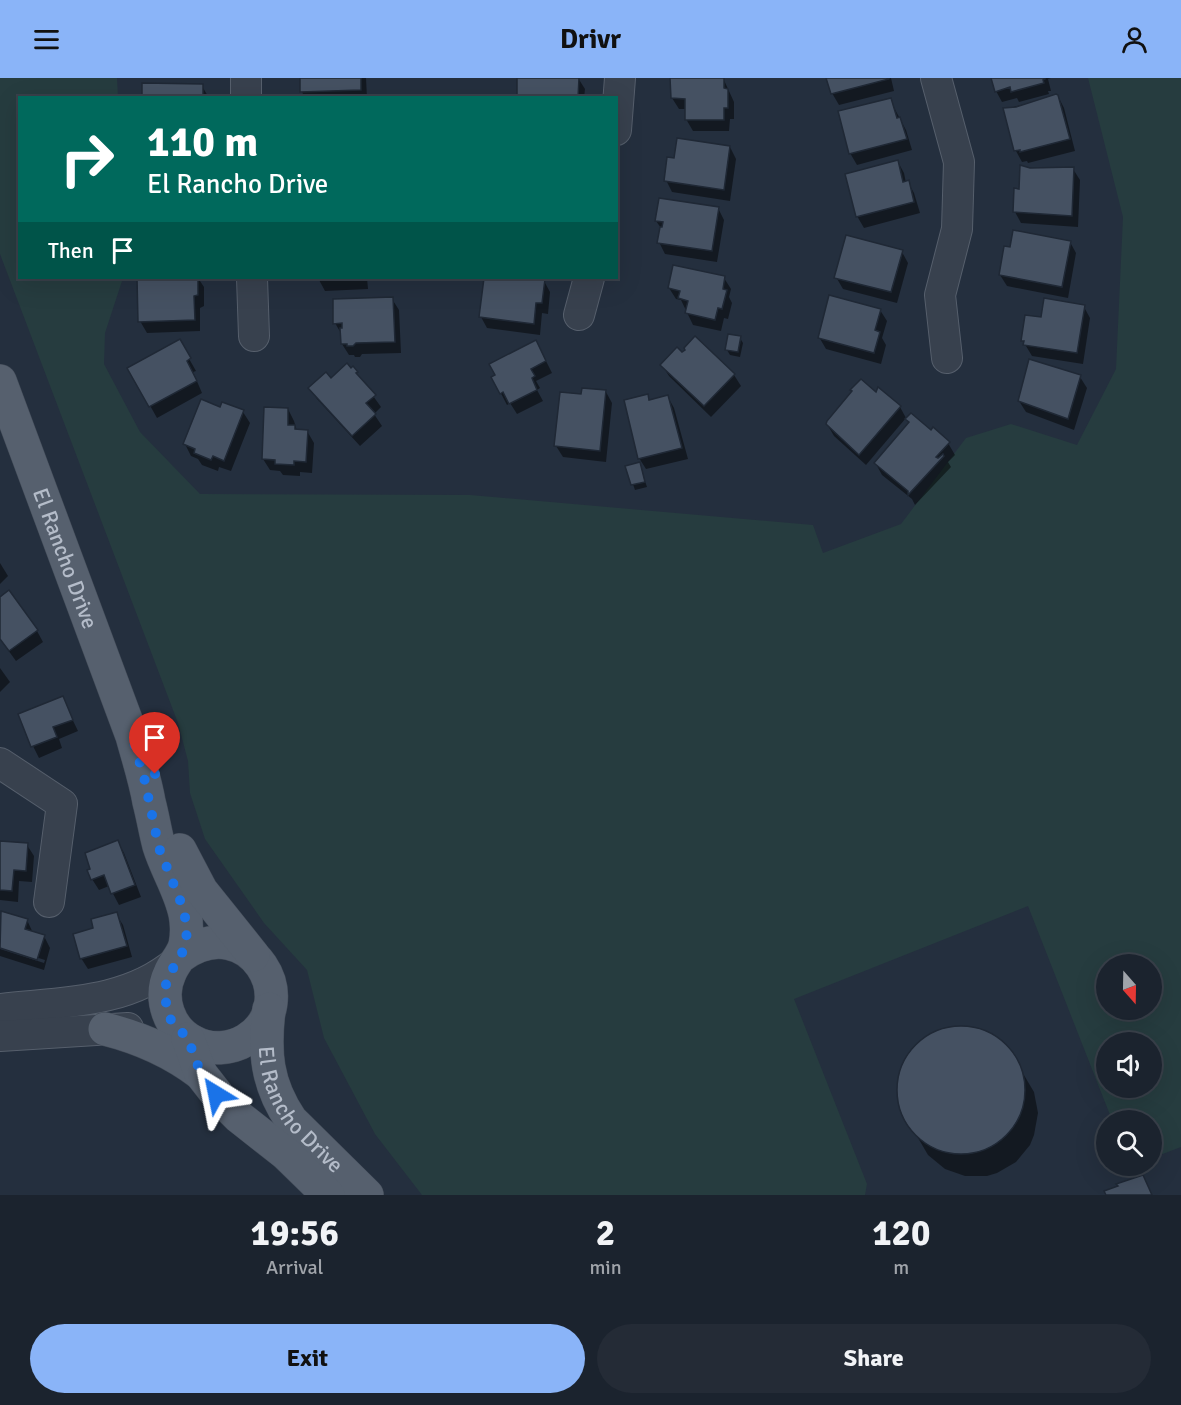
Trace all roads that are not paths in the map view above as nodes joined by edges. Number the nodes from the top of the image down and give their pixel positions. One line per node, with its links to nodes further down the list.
1 (246, 78): 4 (street)
2 (620, 78): 5 (street)
3 (936, 78): 10 (street)
4 (246, 96)
5 (618, 104)
6 (252, 279): 9 (street)
7 (589, 279): 8 (street)
8 (579, 315)
9 (254, 336)
10 (947, 358)
11 (0, 381): 12 (main road, El Rancho Drive)
12 (132, 736): 15 (main road, El Rancho Drive); 16 (main road, El Rancho Drive)
13 (0, 763): 14 (street)
14 (49, 902)
15 (255, 957): 16 (main road); 17 (main road, El Rancho Drive)
16 (179, 959): 18 (street); 20 (main road, El Rancho Drive)
17 (270, 1007): 20 (main road, El Rancho Drive); 24 (main road, El Rancho Drive)
18 (0, 1009)
19 (105, 1029): 20 (street); 21 (street); 22 (main road)
20 (183, 1034): 22 (main road, El Rancho Drive)
21 (0, 1036)
22 (201, 1074): 23 (main road, El Rancho Drive)
23 (328, 1195)
24 (367, 1195)

